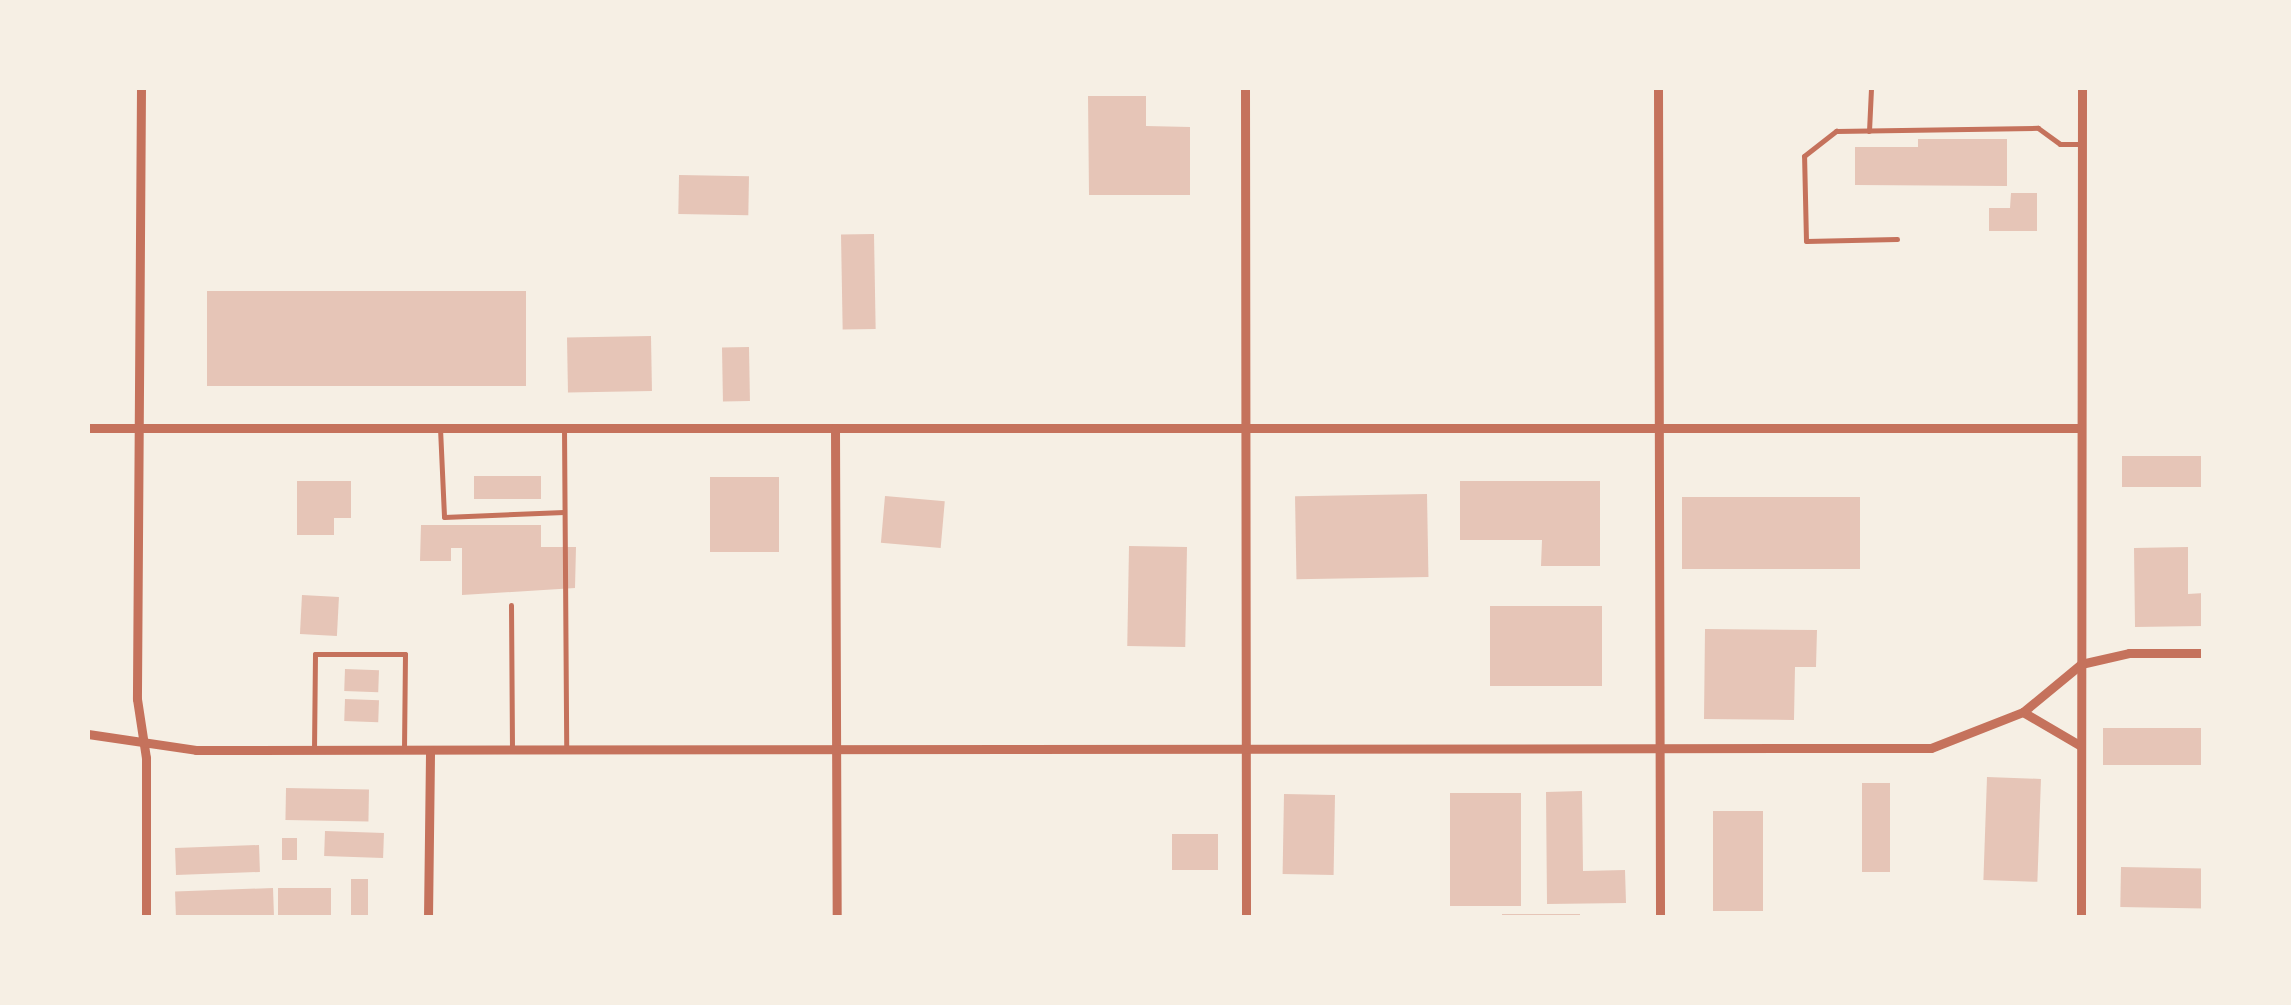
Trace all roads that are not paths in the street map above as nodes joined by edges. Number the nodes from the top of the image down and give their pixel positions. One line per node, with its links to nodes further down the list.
1 (140, 88): 12 (street)
2 (1245, 88): 10 (street)
3 (1658, 88): 9 (street)
4 (1872, 88): 6 (lane)
5 (2082, 88): 7 (street)
6 (1869, 130): 7 (lane); 8 (lane)
7 (2082, 144): 16 (street)
8 (1897, 239)
9 (1662, 426): 10 (street); 16 (street); 32 (street)
10 (1245, 427): 15 (street); 31 (street)
11 (88, 428): 12 (street)
12 (139, 428): 13 (street); 23 (street)
13 (440, 428): 14 (street); 17 (lane)
14 (564, 428): 15 (street); 17 (lane)
15 (835, 428): 30 (street)
16 (2081, 428): 20 (street)
17 (564, 512): 29 (lane)
18 (510, 604): 28 (lane)
19 (2204, 653): 20 (street)
20 (2081, 664): 21 (street); 24 (street)
21 (2023, 712): 24 (street); 32 (street)
22 (88, 734): 23 (street)
23 (144, 745): 25 (street); 33 (street)
24 (2081, 746): 38 (street)
25 (314, 750): 26 (street); 26 (lane)
26 (404, 750): 27 (street)
27 (430, 750): 28 (street); 34 (street)
28 (512, 750): 29 (street)
29 (566, 750): 30 (street)
30 (836, 750): 31 (street); 35 (street)
31 (1245, 750): 32 (street); 36 (street)
32 (1661, 751): 37 (street)
33 (146, 918)
34 (428, 918)
35 (836, 918)
36 (1246, 918)
37 (1660, 918)
38 (2081, 918)

